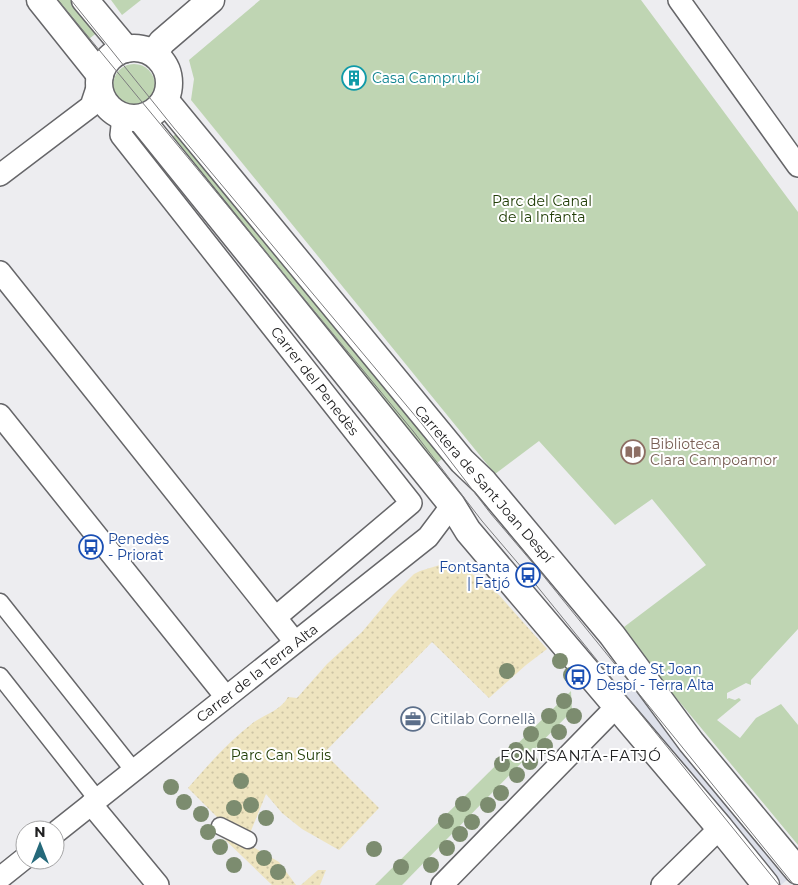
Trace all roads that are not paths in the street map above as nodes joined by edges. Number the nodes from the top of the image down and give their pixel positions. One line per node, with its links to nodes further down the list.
1 (40, 0): 7 (street)
2 (85, 0): 5 (street)
3 (211, 0): 6 (street)
4 (679, 0): 10 (street)
5 (126, 49): 6 (street); 7 (street)
6 (154, 53): 8 (street)
7 (99, 79): 9 (street); 11 (street)
8 (165, 100): 9 (street); 14 (street, Carretera de Sant Joan Despí)
9 (131, 117): 15 (street); 17 (street, Carrer del Penedès)
10 (798, 166)
11 (0, 175)
12 (0, 272): 17 (street)
13 (0, 415): 20 (street)
14 (462, 461): 15 (street); 29 (street, Carretera de Sant Joan Despí)
15 (452, 505): 18 (street, Carrer de la Terra Alta); 21 (street)
16 (0, 602): 22 (street)
17 (276, 617): 18 (street)
18 (296, 642): 20 (street, Carrer de la Terra Alta)
19 (0, 676): 23 (street)
20 (226, 697): 22 (street, Carrer de la Terra Alta)
21 (616, 707): 26 (street); 32 (street)
22 (134, 770): 23 (street, Carrer de la Terra Alta)
23 (94, 802): 24 (street, Carrer de la Terra Alta); 31 (street)
24 (65, 825)
25 (220, 826): 27 (street)
26 (720, 828): 33 (street); 34 (street)
27 (248, 840)
28 (15, 866): 30 (street)
29 (798, 871)
30 (0, 878)
31 (158, 885)
32 (442, 885)
33 (662, 885)
34 (766, 885)

